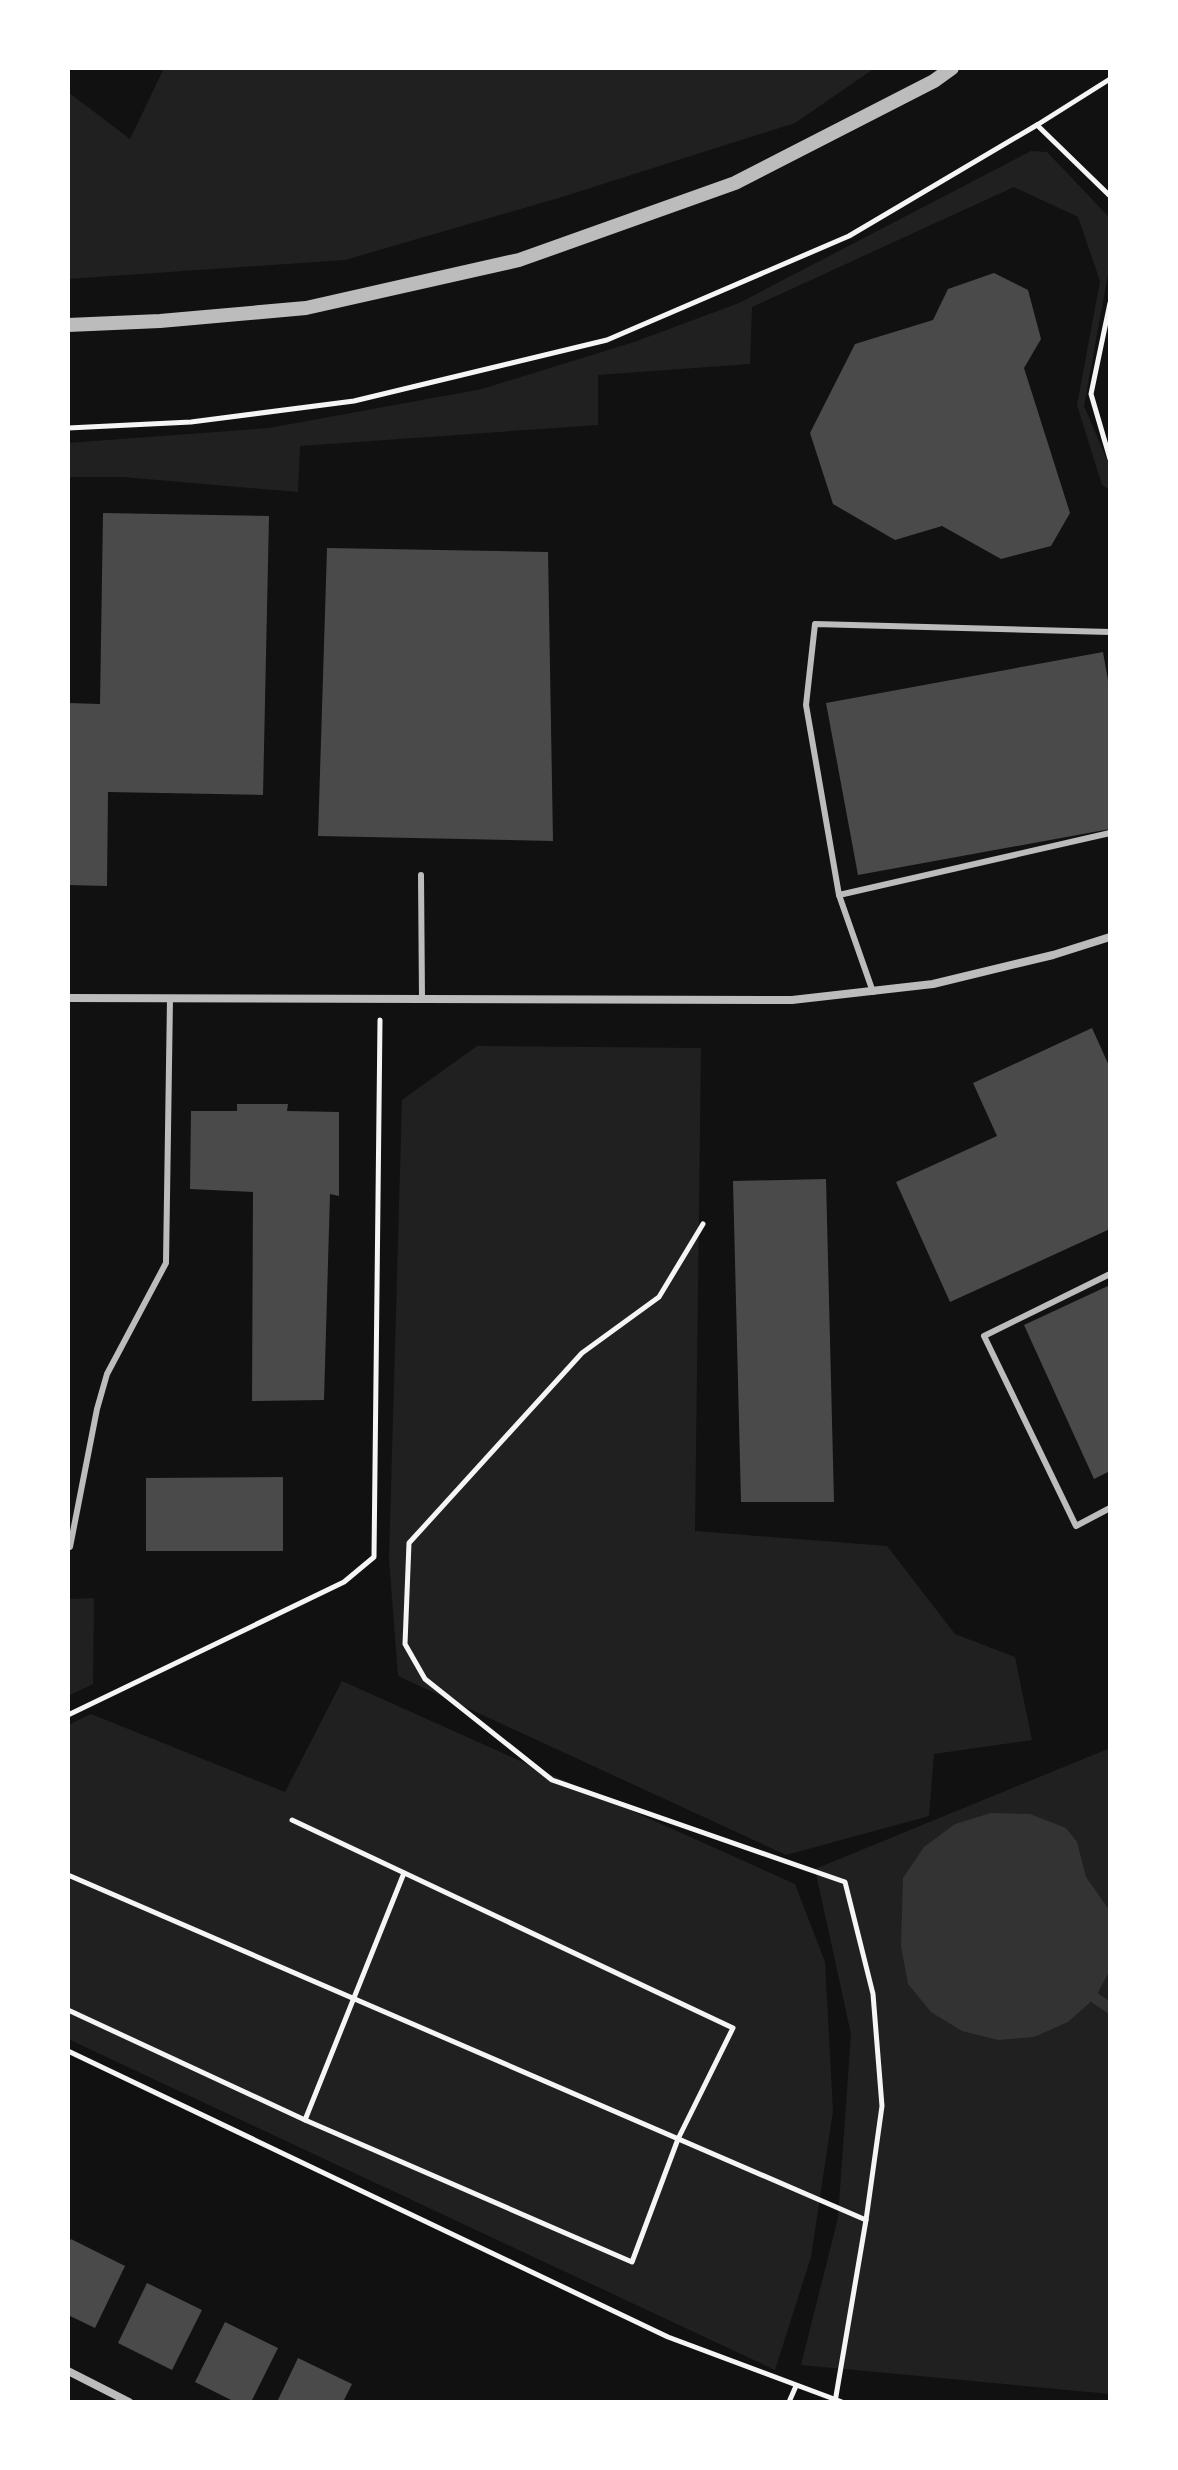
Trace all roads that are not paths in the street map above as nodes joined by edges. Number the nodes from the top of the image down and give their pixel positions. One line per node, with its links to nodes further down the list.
1 (952, 68): 2 (street)
2 (68, 325)
3 (1110, 632): 6 (lane)
4 (1110, 833): 6 (lane)
5 (421, 875): 11 (lane)
6 (839, 895): 8 (lane)
7 (1110, 937): 8 (street)
8 (873, 993): 11 (street)
9 (68, 998): 10 (street)
10 (170, 999): 11 (street); 14 (lane)
11 (422, 999)
12 (1110, 1274): 13 (lane)
13 (1110, 1508)
14 (70, 1547)
15 (68, 2371): 16 (street)
16 (129, 2402)

